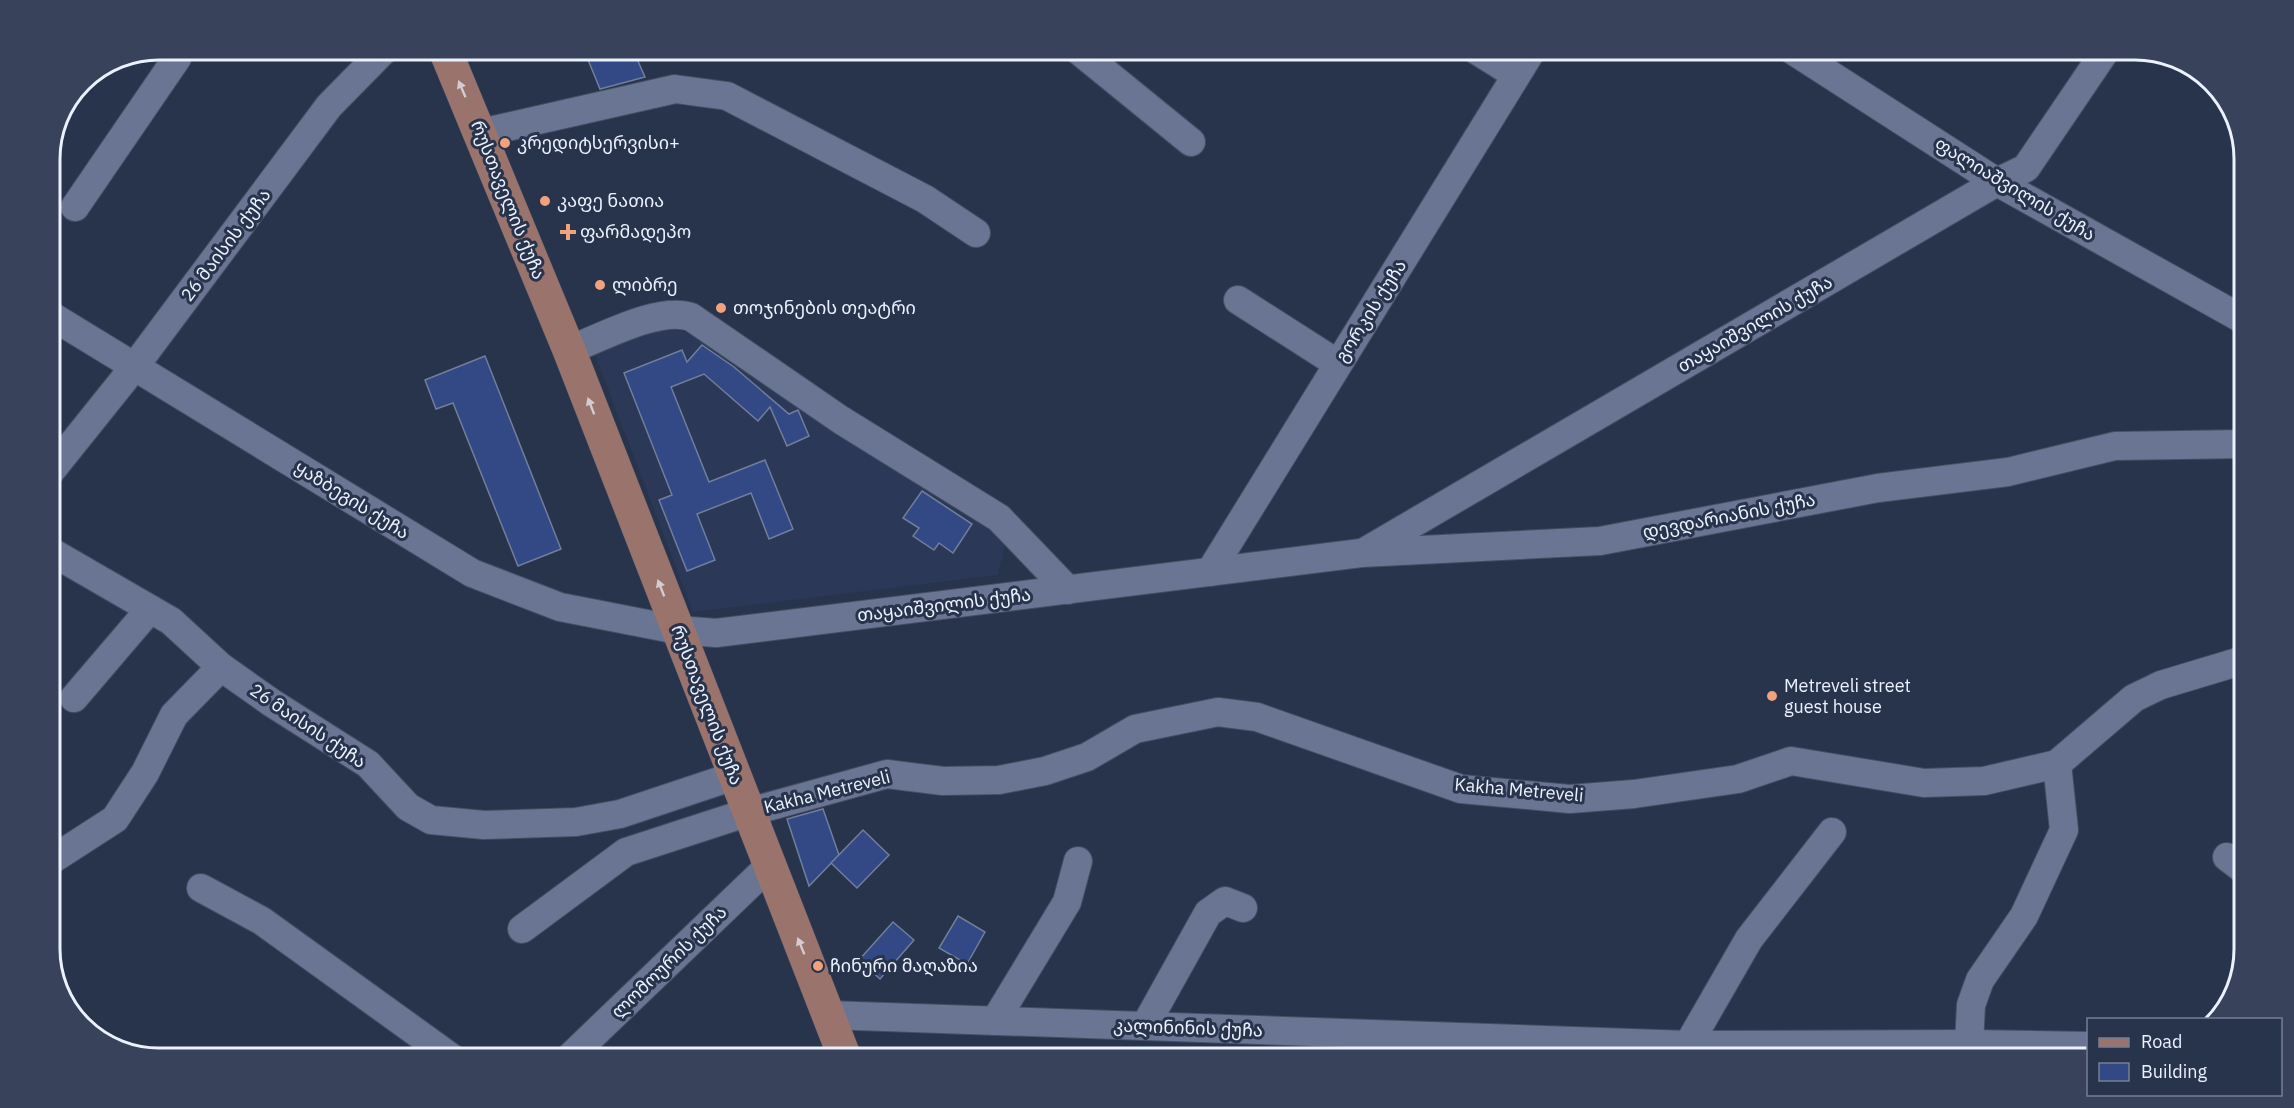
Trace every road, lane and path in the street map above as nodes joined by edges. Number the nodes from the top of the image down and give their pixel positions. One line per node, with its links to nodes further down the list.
1 (176, 60): 13 (street)
2 (374, 60): 20 (street, 26 მაისის ქუჩა)
3 (450, 60): 10 (main road, რუსთაველის ქუჩა, one-way to 3)
4 (1090, 60): 11 (street)
5 (1492, 60): 9 (street)
6 (1526, 60): 9 (street, გორკის ქუჩა)
7 (1808, 60): 12 (street, ფალიაშვილის ქუჩა)
8 (2099, 60): 12 (street, თაყაიშვილის ქუჩა)
9 (1516, 75): 19 (street, გორკის ქუჩა)
10 (481, 133): 14 (street); 18 (main road, რუსთაველის ქუჩა)
11 (1191, 141)
12 (1997, 182): 16 (street, ფალიაშვილის ქუჩა); 23 (street, თაყაიშვილის ქუჩა)
13 (75, 207)
14 (976, 233)
15 (1238, 300): 19 (street)
16 (2234, 314)
17 (60, 321): 20 (street, ყაზბეგის ქუჩა)
18 (569, 350): 26 (street); 28 (main road, რუსთაველის ქუჩა, one-way to 18)
19 (1338, 364): 25 (street, გორკის ქუჩა)
20 (135, 366): 22 (street, 26 მაისის ქუჩა); 28 (street, ყაზბეგის ქუჩა)
21 (2234, 444): 23 (street, დევდარიანის ქუჩა)
22 (60, 460)
23 (1361, 553): 25 (street, დევდარიანის ქუჩა)
24 (60, 557): 27 (street, 26 მაისის ქუჩა)
25 (1210, 572): 26 (street, თაყაიშვილის ქუჩა)
26 (1068, 590): 28 (street, თაყაიშვილის ქუჩა)
27 (150, 609): 30 (street, 26 მაისის ქუჩა); 31 (street)
28 (678, 630): 33 (main road, რუსთაველის ქუჩა)
29 (2234, 665): 32 (street, Kakha Metreveli)
30 (221, 667): 33 (street, 26 მაისის ქუჩა); 36 (street)
31 (74, 698)
32 (2057, 764): 34 (street, Kakha Metreveli); 45 (street)
33 (734, 776): 34 (main road, რუსთაველის ქუჩა)
34 (749, 812): 38 (main road, რუსთაველის ქუჩა); 41 (street, Kakha Metreveli)
35 (1832, 832): 46 (street)
36 (60, 855)
37 (1078, 861): 43 (street)
38 (769, 866): 42 (main road, რუსთაველის ქუჩა, one-way to 38); 49 (street, ლომოურის ქუჩა)
39 (201, 888): 48 (street)
40 (1243, 908): 44 (street)
41 (522, 929)
42 (828, 1015): 43 (street, კალინინის ქუჩა); 50 (main road, რუსთაველის ქუჩა)
43 (995, 1021): 44 (street, კალინინის ქუჩა)
44 (1144, 1026): 51 (street, კალინინის ქუჩა)
45 (1969, 1044): 47 (street, კალინინის ქუჩა); 54 (street, კალინინის ქუჩა)
46 (1688, 1045): 52 (street, კალინინის ქუჩა); 53 (street, კალინინის ქუჩა)
47 (2087, 1046)
48 (437, 1048)
49 (580, 1048)
50 (841, 1048)
51 (1490, 1048)
52 (1552, 1048)
53 (1713, 1048)
54 (1926, 1048)

